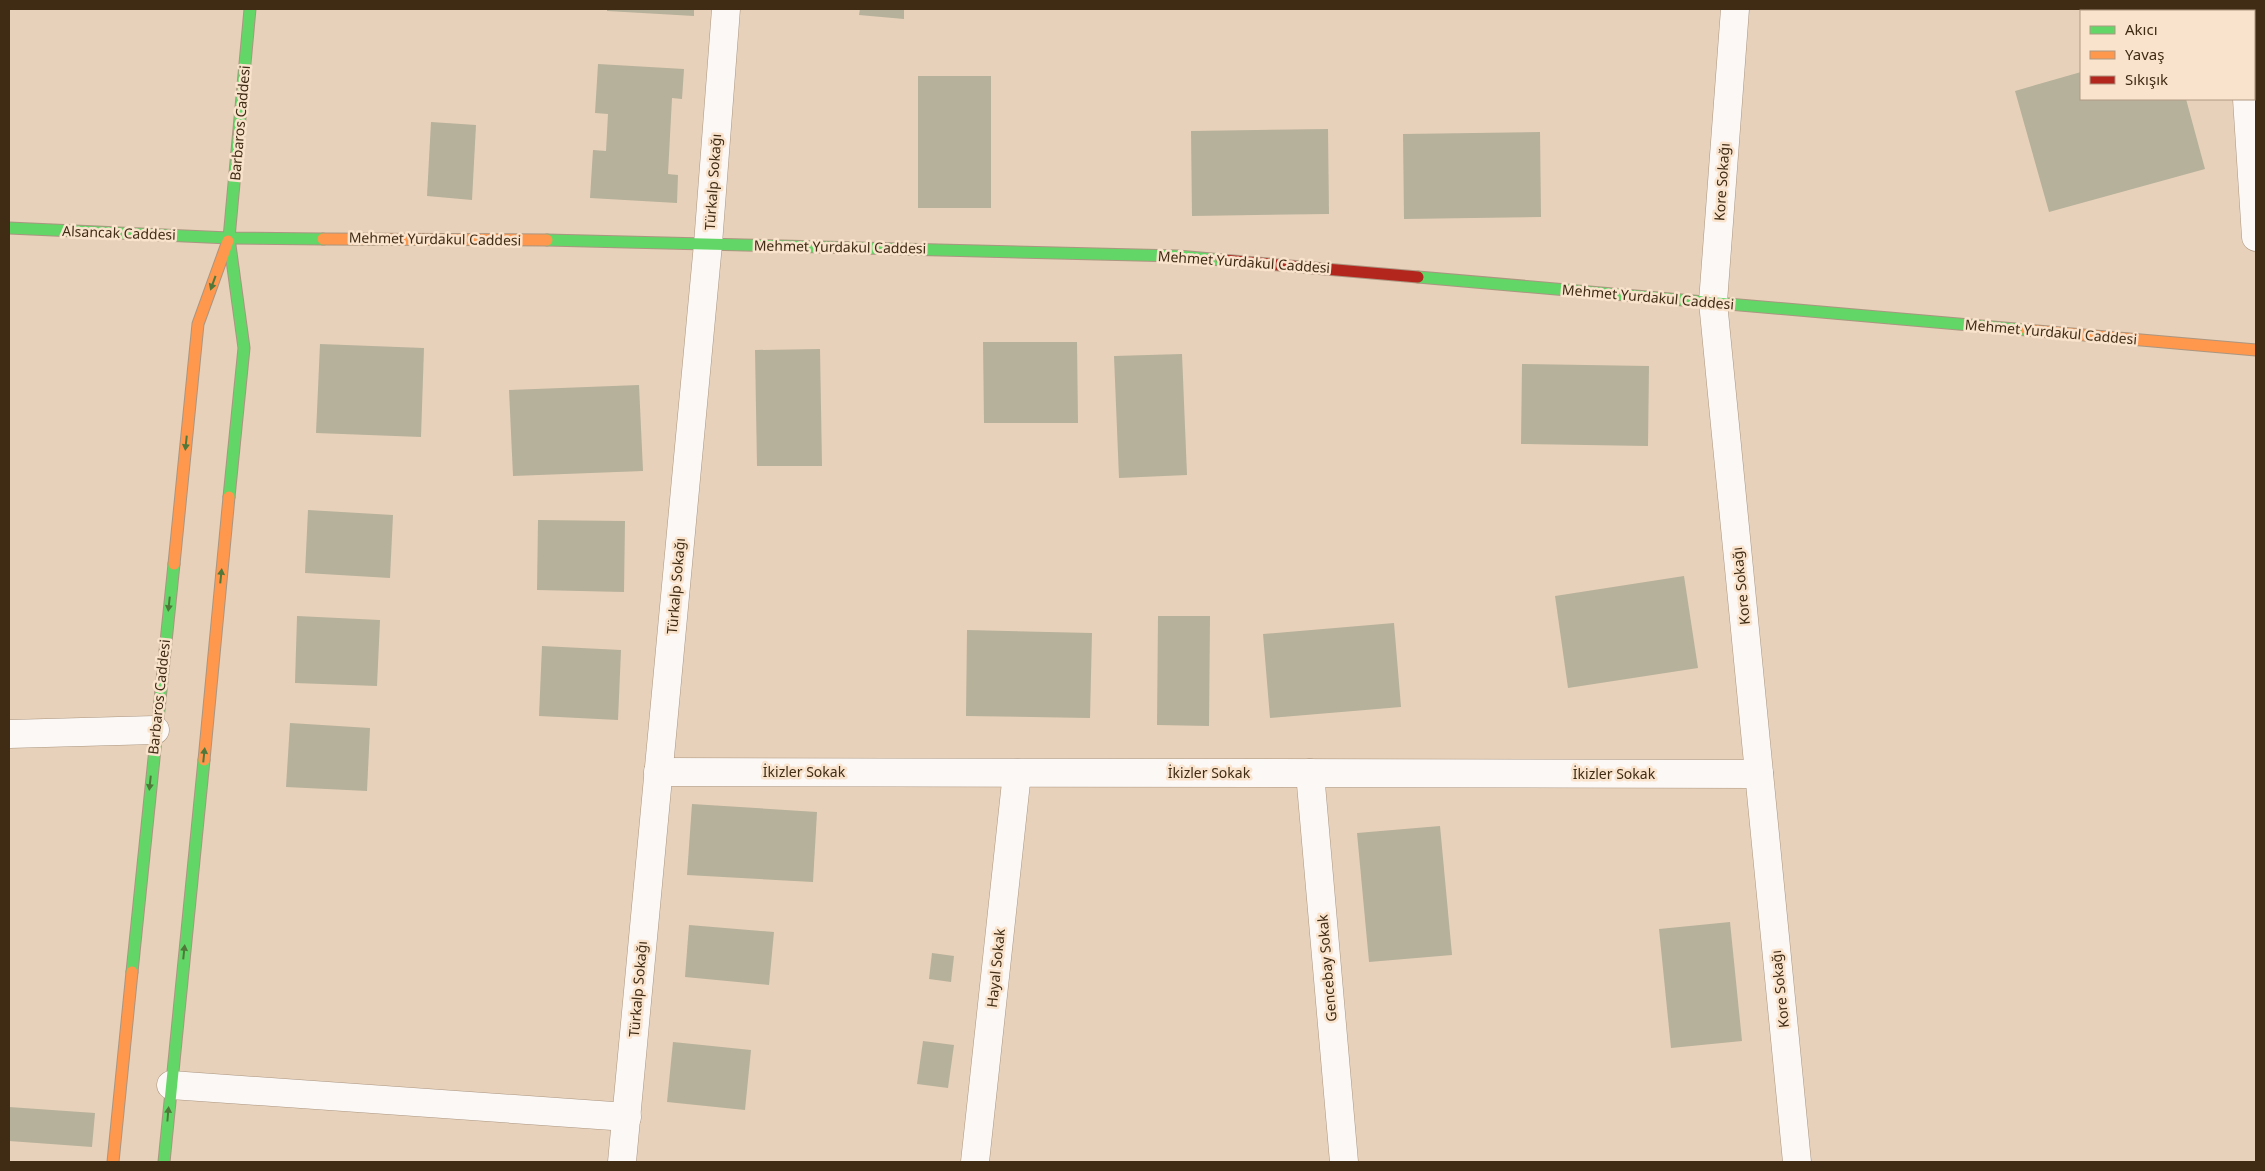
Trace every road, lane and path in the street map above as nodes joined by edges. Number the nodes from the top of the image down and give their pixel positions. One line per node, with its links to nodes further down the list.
1 (250, 9): 7 (street, Barbaros Caddesi)
2 (726, 9): 8 (street, Türkalp Sokağı)
3 (1735, 9): 9 (street, Kore Sokağı)
4 (2247, 100): 6 (street)
5 (9, 228): 7 (street, Alsancak Caddesi)
6 (2256, 237)
7 (229, 238): 8 (street, Mehmet Yurdakul Caddesi); 11 (street, Barbaros Caddesi, one-way to 11); 17 (street, Barbaros Caddesi, one-way to 7)
8 (708, 244): 9 (street, Mehmet Yurdakul Caddesi); 13 (street, Türkalp Sokağı)
9 (1713, 302): 10 (street, Mehmet Yurdakul Caddesi); 16 (street, Kore Sokağı)
10 (2256, 350)
11 (156, 730): 12 (street); 19 (street, Barbaros Caddesi, one-way to 19)
12 (9, 734)
13 (658, 772): 14 (street, İkizler Sokak); 18 (street, Türkalp Sokağı)
14 (1017, 773): 15 (street, İkizler Sokak); 22 (street, Hayal Sokak)
15 (1310, 773): 16 (street, İkizler Sokak); 23 (street, Gencebay Sokak)
16 (1759, 774): 24 (street, Kore Sokağı)
17 (171, 1085): 18 (street); 20 (street, Barbaros Caddesi, one-way to 17)
18 (627, 1117): 21 (street, Türkalp Sokağı)
19 (113, 1162)
20 (164, 1162)
21 (622, 1162)
22 (975, 1162)
23 (1344, 1162)
24 (1797, 1162)

